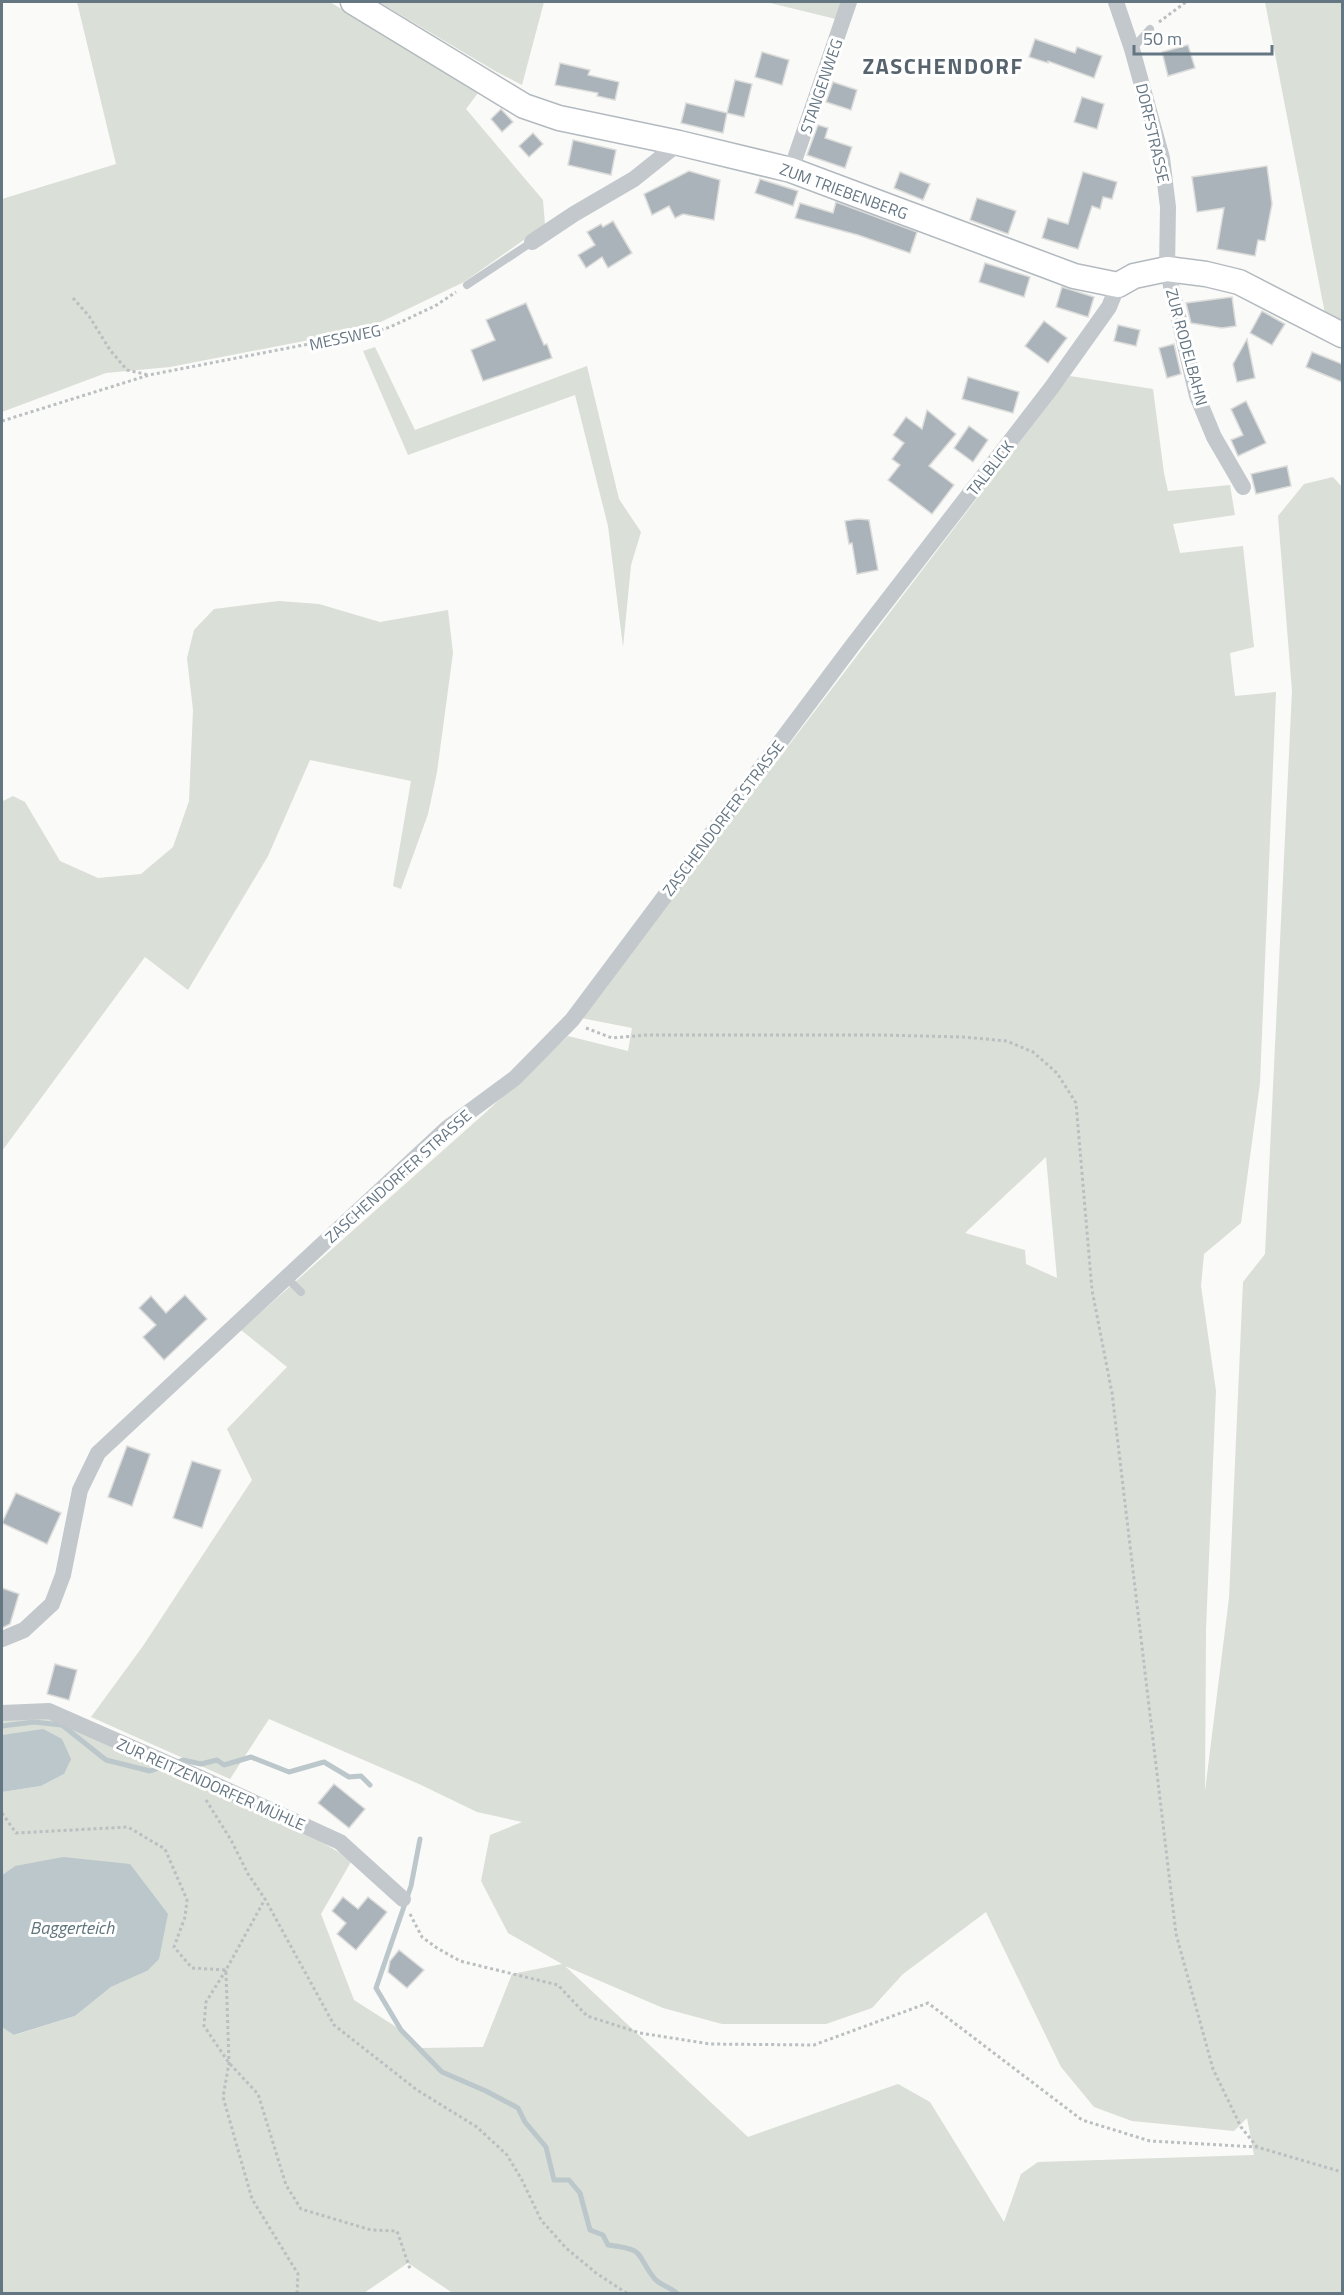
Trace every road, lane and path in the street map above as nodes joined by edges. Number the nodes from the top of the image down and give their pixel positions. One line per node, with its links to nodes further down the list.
1 (353, 2): 7 (street, ZUM TRIEBENBERG)
2 (849, 2): 8 (street, STANGENWEG)
3 (1186, 2): 5 (path)
4 (1118, 3): 6 (street, DORFSTRASSE)
5 (1150, 29): 6 (lane)
6 (1132, 49): 10 (street, DORFSTRASSE)
7 (679, 143): 8 (street, ZUM TRIEBENBERG); 9 (street)
8 (791, 170): 12 (street, ZUM TRIEBENBERG)
9 (532, 242): 11 (lane)
10 (1167, 269): 12 (street); 14 (street); 17 (street, ZUR RODELBAHN)
11 (467, 285): 15 (path, MESSWEG)
12 (1118, 285): 18 (street, TALBLICK)
13 (73, 298): 15 (path)
14 (1342, 336)
15 (149, 375): 16 (path, MESSWEG)
16 (2, 421)
17 (1243, 487)
18 (852, 646): 19 (street, ZASCHENDORFER STRASSE)
19 (572, 1020): 20 (street, ZASCHENDORFER STRASSE); 30 (path)
20 (287, 1278): 21 (lane); 22 (street, ZASCHENDORFER STRASSE)
21 (301, 1292)
22 (2, 1639)
23 (2, 1713): 27 (street, ZUR REITZENDORFER MÜHLE)
24 (206, 1801): 26 (path)
25 (2, 1813): 28 (path)
26 (265, 1899): 28 (path); 34 (path)
27 (405, 1904): 30 (path)
28 (226, 1970): 29 (path); 29 (path)
29 (229, 2063): 32 (path); 33 (path)
30 (1257, 2147): 31 (path)
31 (1342, 2172)
32 (410, 2269)
33 (297, 2294)
34 (628, 2294)

